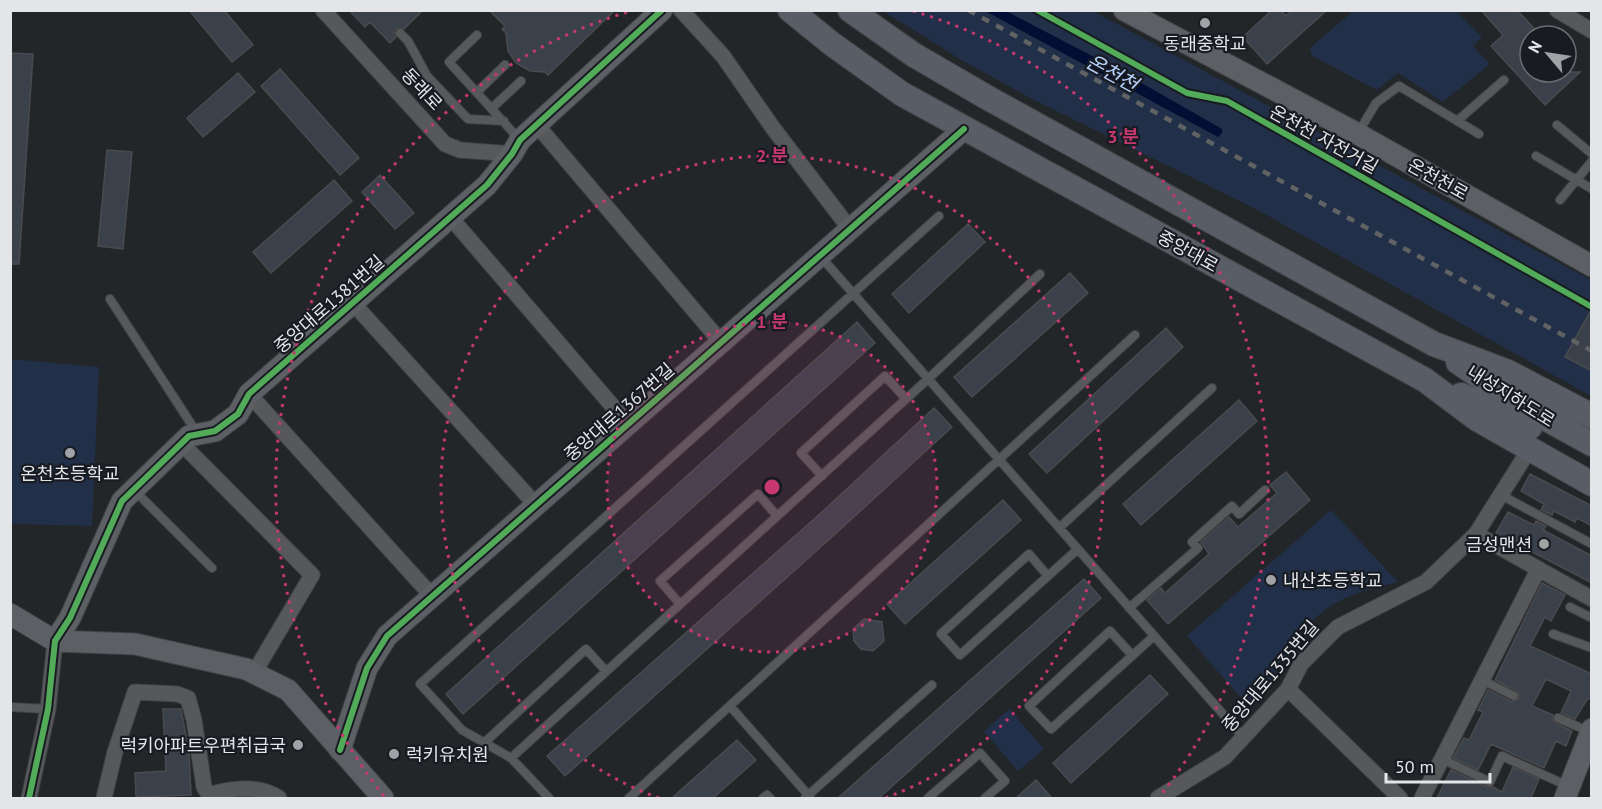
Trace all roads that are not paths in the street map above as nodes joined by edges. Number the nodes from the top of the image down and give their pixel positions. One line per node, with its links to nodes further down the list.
1 (323, 10): 23 (street, 동래로)
2 (662, 10): 18 (street, 중앙대로1381번길)
3 (681, 10): 32 (street)
4 (790, 10): 20 (main road, 중앙대로)
5 (850, 10): 41 (main road, 중앙대로)
6 (1124, 10): 21 (street, 온천천로)
7 (1557, 10): 8 (street)
8 (1592, 32)
9 (400, 33): 16 (lane)
10 (477, 35): 14 (lane)
11 (505, 65): 14 (lane)
12 (1504, 80): 17 (lane)
13 (522, 81): 15 (lane)
14 (477, 92): 15 (lane)
15 (492, 108): 16 (lane)
16 (504, 121): 23 (lane)
17 (1457, 121): 21 (lane); 22 (lane)
18 (536, 124): 23 (street, 중앙대로1381번길); 40 (street)
19 (1557, 125): 24 (lane)
20 (964, 129): 32 (street, 중앙대로1367번길); 43 (main road, 중앙대로)
21 (1358, 134): 34 (street, 온천천로)
22 (1479, 134)
23 (516, 147): 31 (street, 중앙대로1381번길)
24 (1592, 154)
25 (1536, 156): 27 (lane)
26 (1592, 161): 27 (lane)
27 (1577, 181): 28 (lane); 29 (lane)
28 (1592, 189)
29 (1560, 200)
30 (939, 216): 36 (lane)
31 (451, 218): 38 (street, 중앙대로1381번길); 49 (street, 중앙대로1367번길)
32 (850, 229): 33 (street, 중앙대로1367번길)
33 (820, 255): 36 (lane); 40 (street, 중앙대로1367번길)
34 (1592, 266)
35 (1040, 274): 42 (lane)
36 (854, 294): 42 (lane); 93 (lane)
37 (110, 299): 50 (lane)
38 (352, 302): 45 (street, 중앙대로1381번길); 60 (street)
39 (1135, 334): 53 (lane)
40 (721, 342): 49 (street, 중앙대로1367번길)
41 (1434, 344): 47 (main road, 내성지하도로); 48 (main road, 중앙대로)
42 (928, 379): 46 (lane); 53 (lane)
43 (1425, 380): 47 (main road, 내성지하도로); 52 (main road, 중앙대로)
44 (1212, 388): 62 (lane)
45 (249, 394): 50 (street, 중앙대로1381번길); 69 (street)
46 (906, 399): 55 (lane); 55 (lane)
47 (1520, 413): 51 (main road, 내성지하도로); 54 (main road, 내성지하도로)
48 (1592, 416)
49 (628, 424): 60 (street, 중앙대로1367번길)
50 (190, 438): 57 (street, 중앙대로1381번길); 82 (street)
51 (1592, 444)
52 (1529, 450): 56 (main road, 중앙대로); 59 (street, 중앙대로1335번길)
53 (999, 460): 62 (lane); 87 (lane)
54 (1592, 460)
55 (822, 476): 61 (lane)
56 (1592, 484)
57 (134, 489): 66 (lane); 78 (street, 중앙대로1381번길)
58 (1265, 490): 73 (lane)
59 (1501, 495): 63 (street, 중앙대로1335번길); 64 (lane)
60 (536, 505): 69 (street, 중앙대로1367번길)
61 (777, 516): 71 (lane); 71 (lane)
62 (1059, 528): 65 (lane)
63 (1476, 534): 67 (street); 85 (street, 중앙대로1335번길)
64 (1592, 544)
65 (1077, 549): 68 (lane); 73 (lane)
66 (212, 568)
67 (1538, 570): 70 (street); 83 (street)
68 (1048, 576): 68 (lane)
69 (432, 596): 94 (street, 중앙대로1367번길)
70 (1592, 599)
71 (680, 604): 81 (lane)
72 (1570, 607): 75 (lane)
73 (1130, 608): 77 (lane)
74 (10, 614): 78 (street)
75 (1592, 618)
76 (1553, 634): 79 (lane)
77 (1154, 636): 80 (lane); 92 (lane)
78 (55, 641): 82 (street); 89 (street)
79 (1592, 648)
80 (1132, 655): 80 (lane)
81 (606, 671): 93 (lane); 95 (lane)
82 (254, 673): 94 (street)
83 (1482, 680): 86 (lane); 96 (street)
84 (932, 686): 107 (lane)
85 (1288, 689): 92 (street, 중앙대로1335번길); 111 (street)
86 (1514, 696)
87 (730, 706): 104 (lane); 107 (lane)
88 (10, 707): 89 (lane)
89 (48, 709): 99 (street)
90 (1558, 718): 91 (lane)
91 (1591, 730): 98 (street)
92 (1244, 738): 110 (street, 중앙대로1335번길)
93 (484, 743): 95 (lane)
94 (340, 750): 102 (street)
95 (511, 758): 103 (lane)
96 (1442, 759): 98 (lane); 112 (street)
97 (199, 793): 100 (street); 101 (street)
98 (1567, 793)
99 (29, 798)
100 (104, 798)
101 (279, 798)
102 (383, 798)
103 (549, 798)
104 (628, 798)
105 (763, 798): 106 (lane)
106 (770, 798)
107 (808, 798)
108 (928, 798): 109 (lane)
109 (985, 798)
110 (1158, 798)
111 (1401, 798)
112 (1422, 798)

